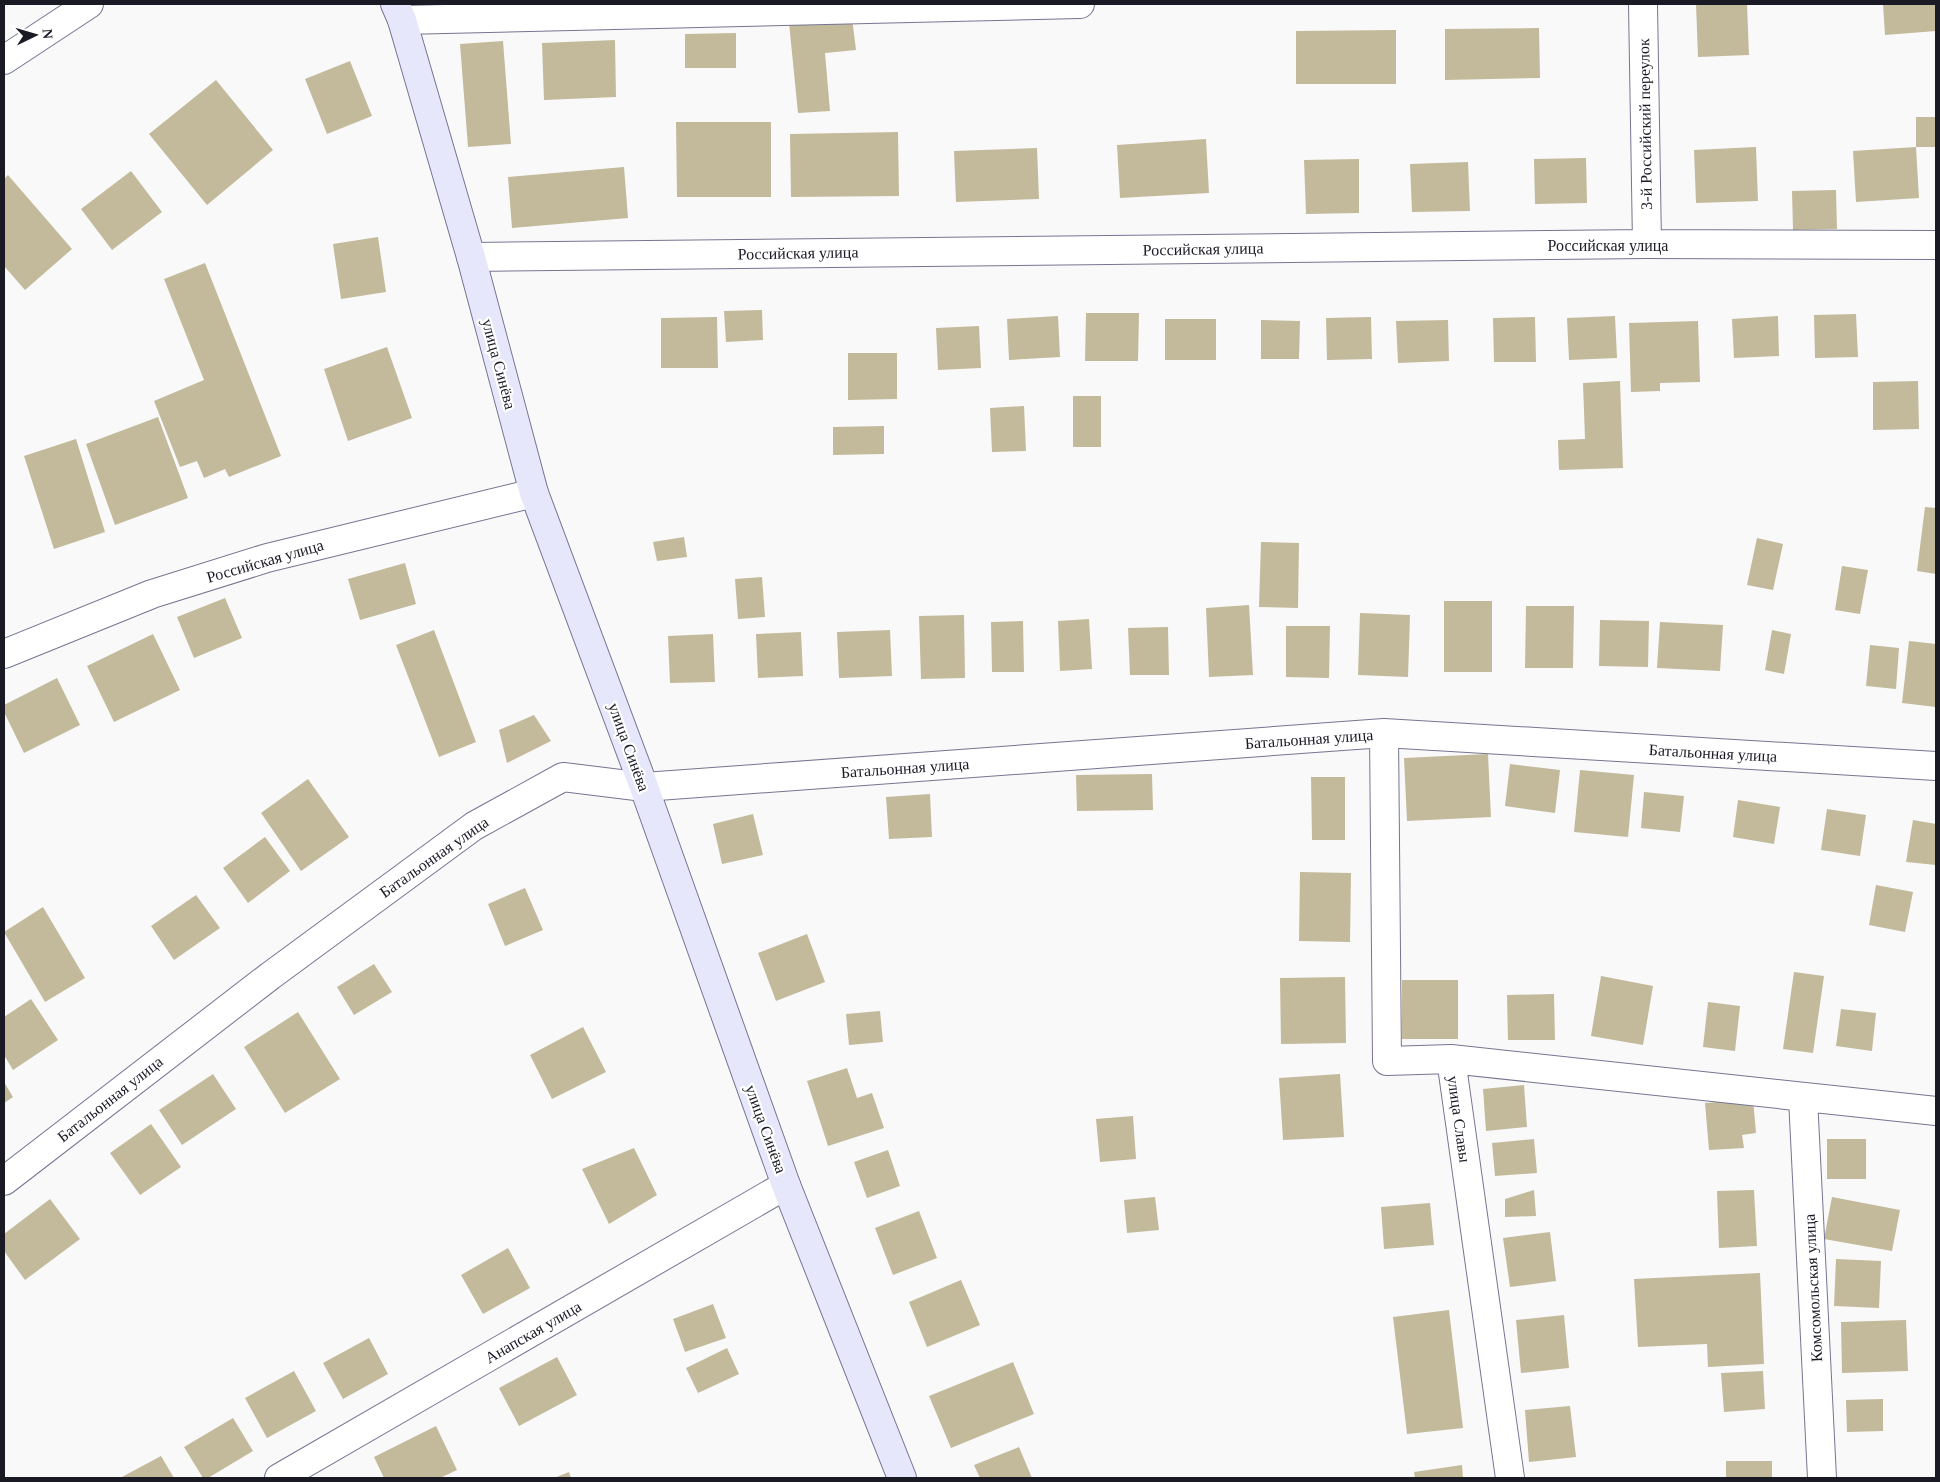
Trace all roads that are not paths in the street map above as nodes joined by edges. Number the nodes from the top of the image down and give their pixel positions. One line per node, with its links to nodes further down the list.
1 (89, 4): 5 (street)
2 (1080, 4): 4 (street)
3 (1642, 4): 6 (street, 3-й Российский переулок)
4 (398, 12): 8 (main road, улица Синёва)
5 (4, 60)
6 (1647, 244): 7 (street, Российская улица); 8 (street, Российская улица)
7 (1936, 245)
8 (471, 257): 9 (main road, улица Синёва)
9 (534, 493): 10 (street, Российская улица); 13 (main road, улица Синёва)
10 (4, 654)
11 (1384, 733): 12 (street, Батальонная улица); 13 (street, Батальонная улица); 14 (street, улица Славы)
12 (1936, 766)
13 (644, 787): 17 (street, Батальонная улица); 18 (main road, улица Синёва)
14 (1451, 1059): 15 (street); 21 (street, улица Славы)
15 (1803, 1098): 16 (street); 22 (street, Комсомольская улица)
16 (1936, 1111)
17 (4, 1181)
18 (786, 1185): 19 (street, Анапская улица); 20 (main road, улица Синёва)
19 (279, 1478)
20 (902, 1478)
21 (1510, 1478)
22 (1822, 1478)

